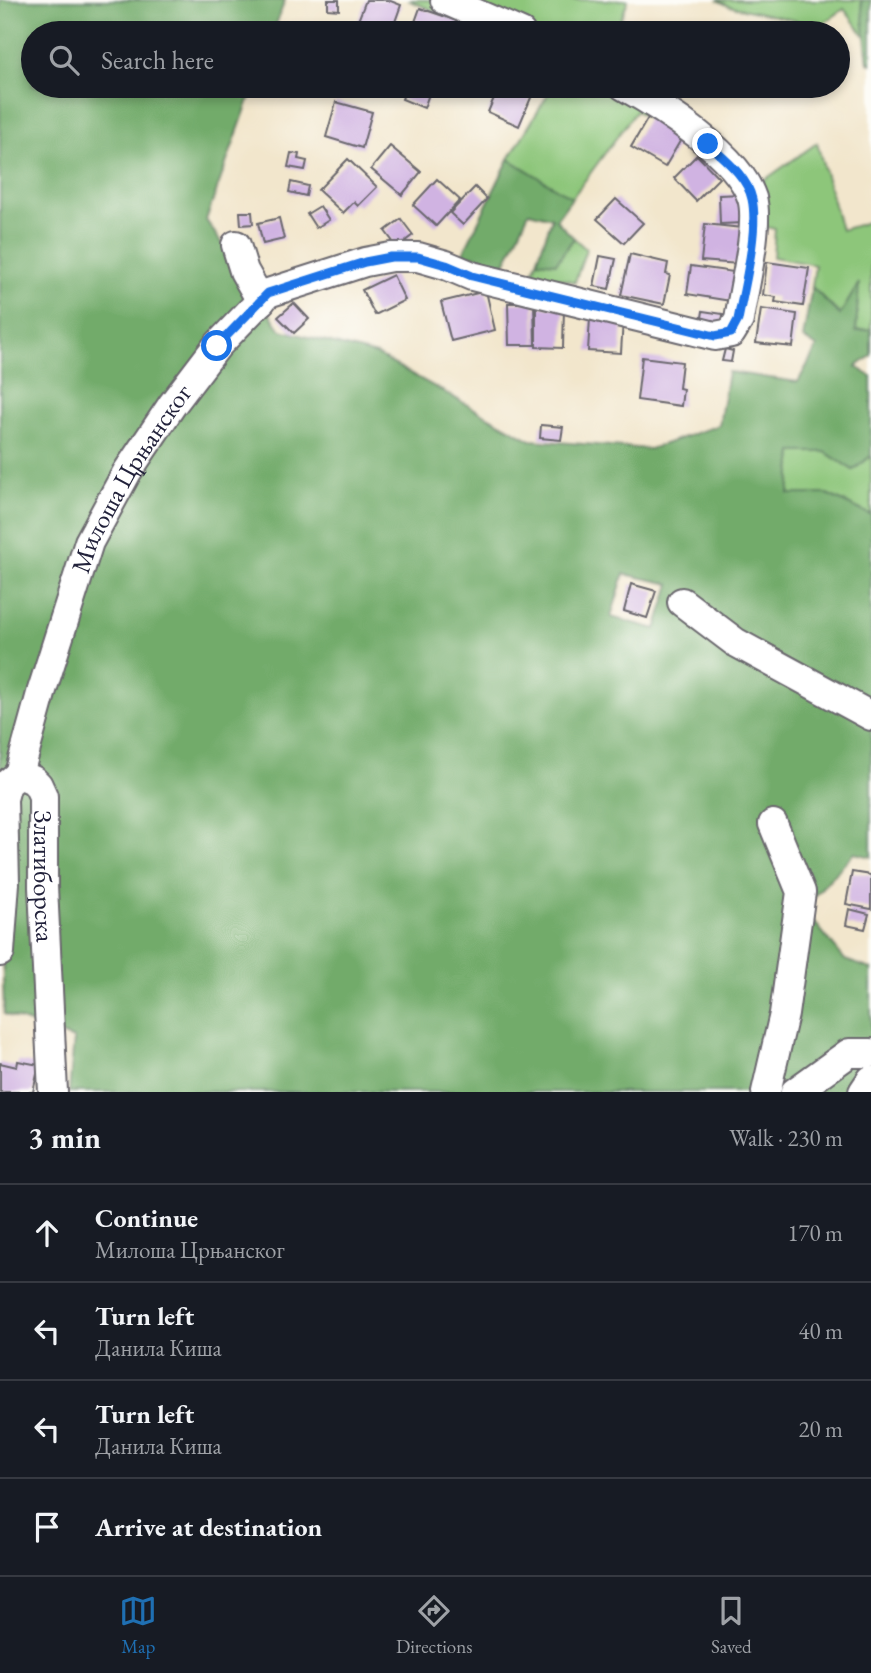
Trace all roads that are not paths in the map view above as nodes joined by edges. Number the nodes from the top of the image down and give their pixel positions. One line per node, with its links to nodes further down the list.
1 (445, 0): 2 (street)
2 (493, 21)
3 (644, 98): 5 (street, Милоша Црњанског)
4 (236, 245): 5 (street)
5 (261, 301): 8 (street, Милоша Црњанског)
6 (682, 602): 7 (street)
7 (871, 716)
8 (19, 774): 10 (street, Златиборска); 13 (street, Златиборска)
9 (773, 824): 14 (street)
10 (0, 952)
11 (871, 1053): 15 (street)
12 (871, 1080): 16 (street)
13 (53, 1092)
14 (766, 1092)
15 (795, 1092)
16 (863, 1092)

